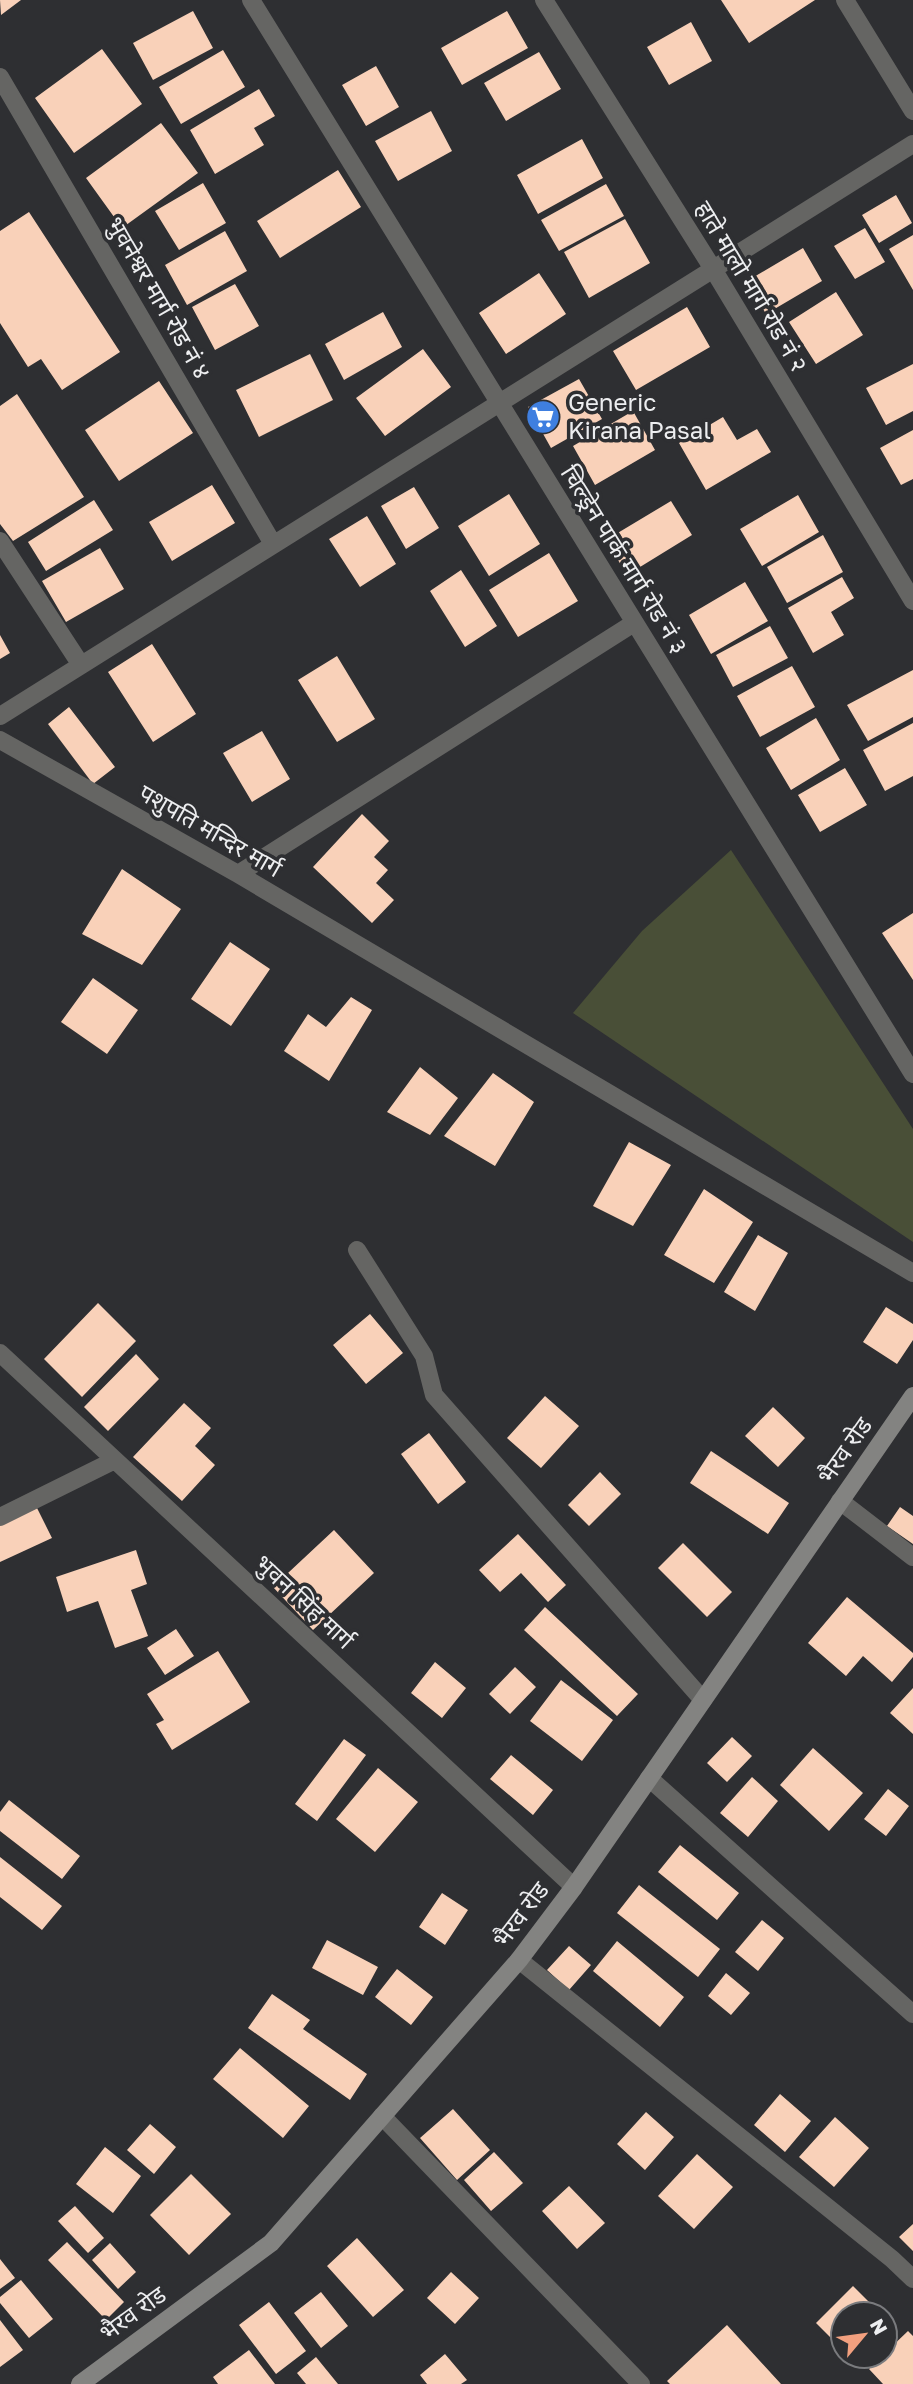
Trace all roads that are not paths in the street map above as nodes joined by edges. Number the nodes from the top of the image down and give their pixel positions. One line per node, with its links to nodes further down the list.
1 (251, 0): 8 (street, चिल्ड्रेन पार्क मार्ग रोड नं ३)
2 (544, 0): 7 (street, हाते मालो मार्ग रोड नं २)
3 (845, 0): 5 (street)
4 (0, 77): 10 (street, भुवनेश्वर मार्ग रोड नं ४)
5 (913, 111)
6 (913, 144): 7 (street)
7 (713, 269): 8 (street); 11 (street, हाते मालो मार्ग रोड नं २)
8 (499, 403): 10 (street); 12 (street, चिल्ड्रेन पार्क मार्ग रोड नं ३)
9 (0, 541): 13 (street)
10 (273, 544): 13 (street)
11 (913, 601)
12 (634, 623): 16 (street); 17 (street, चिल्ड्रेन पार्क मार्ग रोड नं ३)
13 (81, 665): 14 (street)
14 (0, 716)
15 (0, 740): 16 (street, पशुपति मन्दिर मार्ग)
16 (238, 874): 19 (street, पशुपति मन्दिर मार्ग)
17 (913, 1074)
18 (357, 1250): 26 (street)
19 (913, 1273)
20 (0, 1353): 22 (street, भुवन सिंह मार्ग)
21 (913, 1396): 23 (main road, भैरव रोड)
22 (115, 1460): 24 (street); 28 (street, भुवन सिंह मार्ग)
23 (840, 1501): 25 (street); 26 (main road, भैरव रोड)
24 (0, 1517)
25 (913, 1557)
26 (703, 1700): 27 (main road, भैरव रोड)
27 (649, 1778): 28 (main road, भैरव रोड); 30 (street)
28 (574, 1887): 29 (main road, भैरव रोड)
29 (519, 1960): 31 (main road, भैरव रोड); 32 (street)
30 (913, 2014)
31 (382, 2116): 33 (main road, भैरव रोड); 34 (street)
32 (913, 2279)
33 (80, 2384)
34 (641, 2384)

